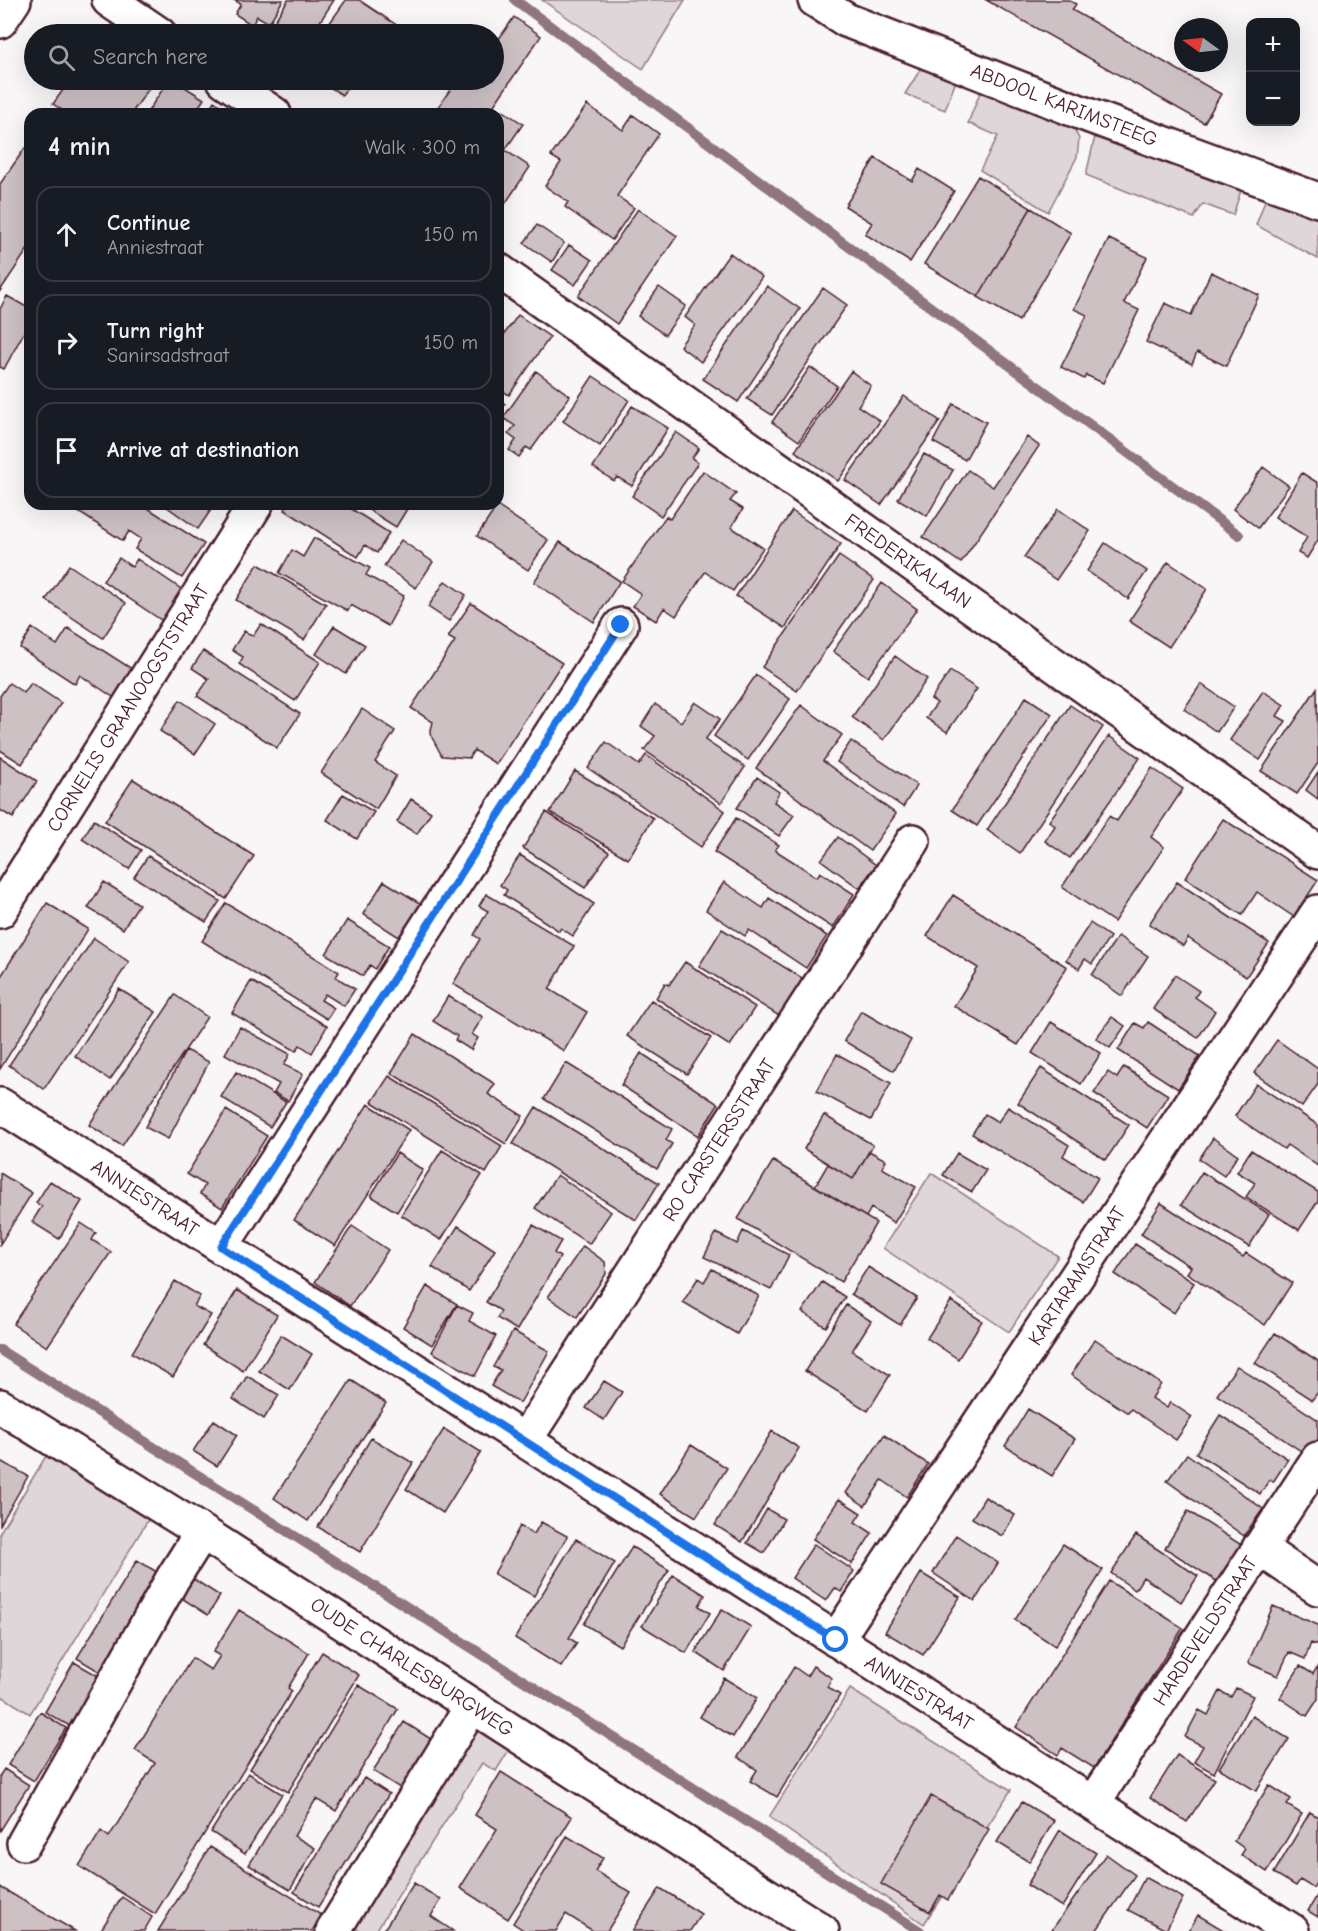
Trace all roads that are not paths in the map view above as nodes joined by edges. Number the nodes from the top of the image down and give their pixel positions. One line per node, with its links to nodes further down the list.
1 (14, 0): 4 (street)
2 (109, 0): 5 (street)
3 (815, 0): 8 (street, ABDOOL KARIMSTEEG)
4 (0, 21)
5 (144, 24)
6 (239, 90): 7 (street)
7 (265, 108)
8 (1318, 200)
9 (504, 274): 13 (street, FREDERIKALAAN)
10 (252, 510): 14 (street, CORNELIS GRAANOOGSTSTRAAT)
11 (621, 625): 17 (street)
12 (913, 841): 19 (street, RO CARSTERSSTRAAT)
13 (1318, 852)
14 (0, 911)
15 (1318, 912): 24 (street, KARTARAMSTRAAT)
16 (0, 1105): 17 (street, ANNIESTRAAT)
17 (221, 1247): 19 (street, ANNIESTRAAT)
18 (0, 1406): 21 (street, OUDE CHARLESBURGWEG)
19 (525, 1440): 24 (street, ANNIESTRAAT)
20 (1318, 1459): 22 (street, HARDEVELDSTRAAT)
21 (202, 1532): 25 (street, OUDE CHARLESBURGWEG); 27 (street)
22 (1258, 1548): 23 (street); 26 (street, HARDEVELDSTRAAT)
23 (1318, 1588)
24 (836, 1640): 26 (street, ANNIESTRAAT)
25 (472, 1706): 28 (street); 29 (street, OUDE CHARLESBURGWEG)
26 (1093, 1803): 30 (street, ANNIESTRAAT)
27 (24, 1843)
28 (333, 1931)
29 (822, 1931)
30 (1292, 1931)

